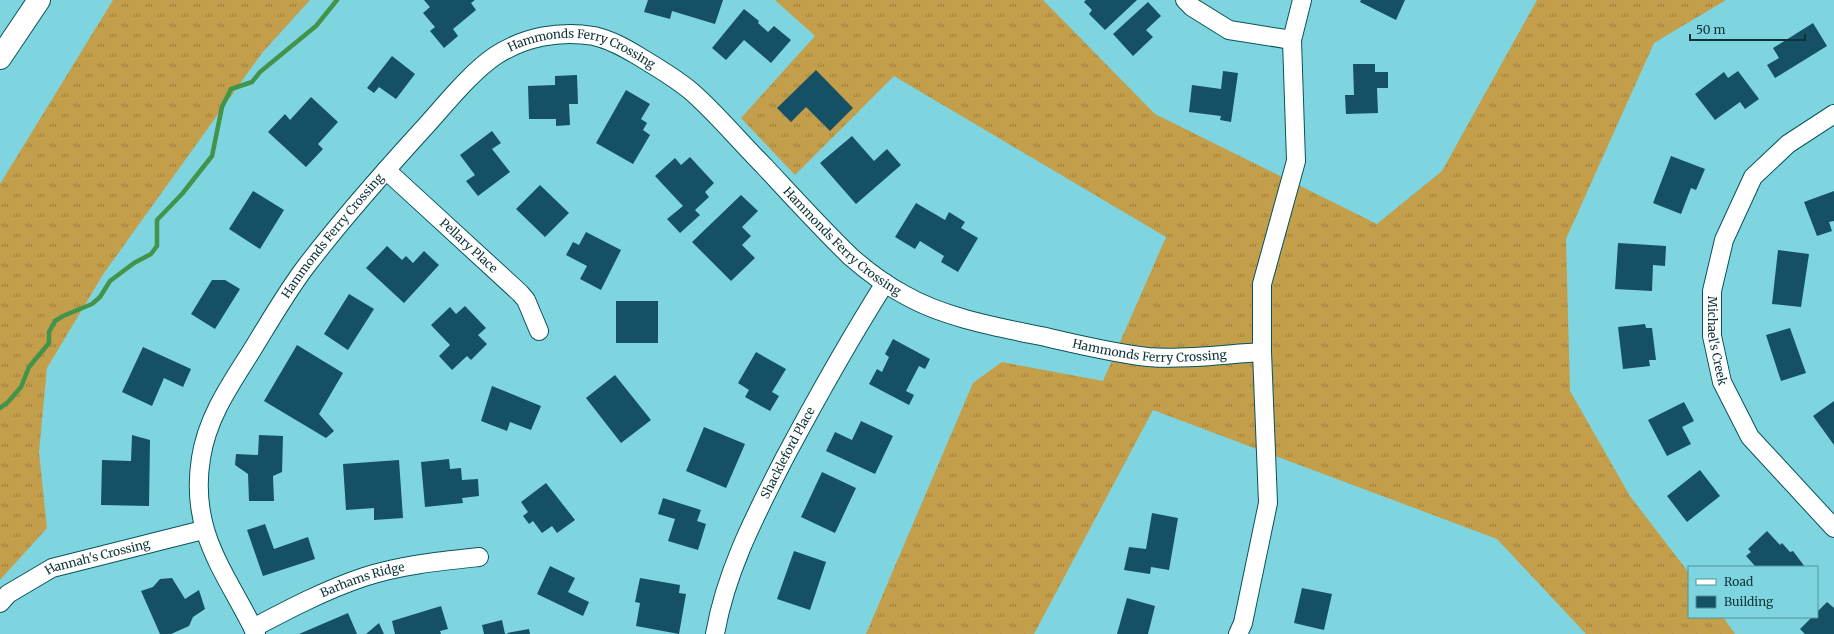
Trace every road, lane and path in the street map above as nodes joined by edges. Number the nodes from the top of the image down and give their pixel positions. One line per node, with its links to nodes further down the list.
1 (39, 0): 5 (street)
2 (1185, 0): 4 (street)
3 (1302, 0): 4 (street)
4 (1292, 40): 10 (street)
5 (0, 58)
6 (1834, 114): 11 (street, Michael's Creek)
7 (386, 170): 8 (street, Hammonds Ferry Crossing); 9 (street, Pellary Place); 12 (street, Hammonds Ferry Crossing)
8 (885, 283): 10 (street, Hammonds Ferry Crossing); 16 (street, Shackleford Place)
9 (539, 331)
10 (1262, 352): 17 (street)
11 (1834, 528)
12 (204, 530): 14 (street, Hannah's Crossing); 15 (street, Hammonds Ferry Crossing)
13 (479, 557): 15 (street, Barhams Ridge)
14 (0, 602)
15 (254, 631)
16 (716, 634)
17 (1238, 634)

